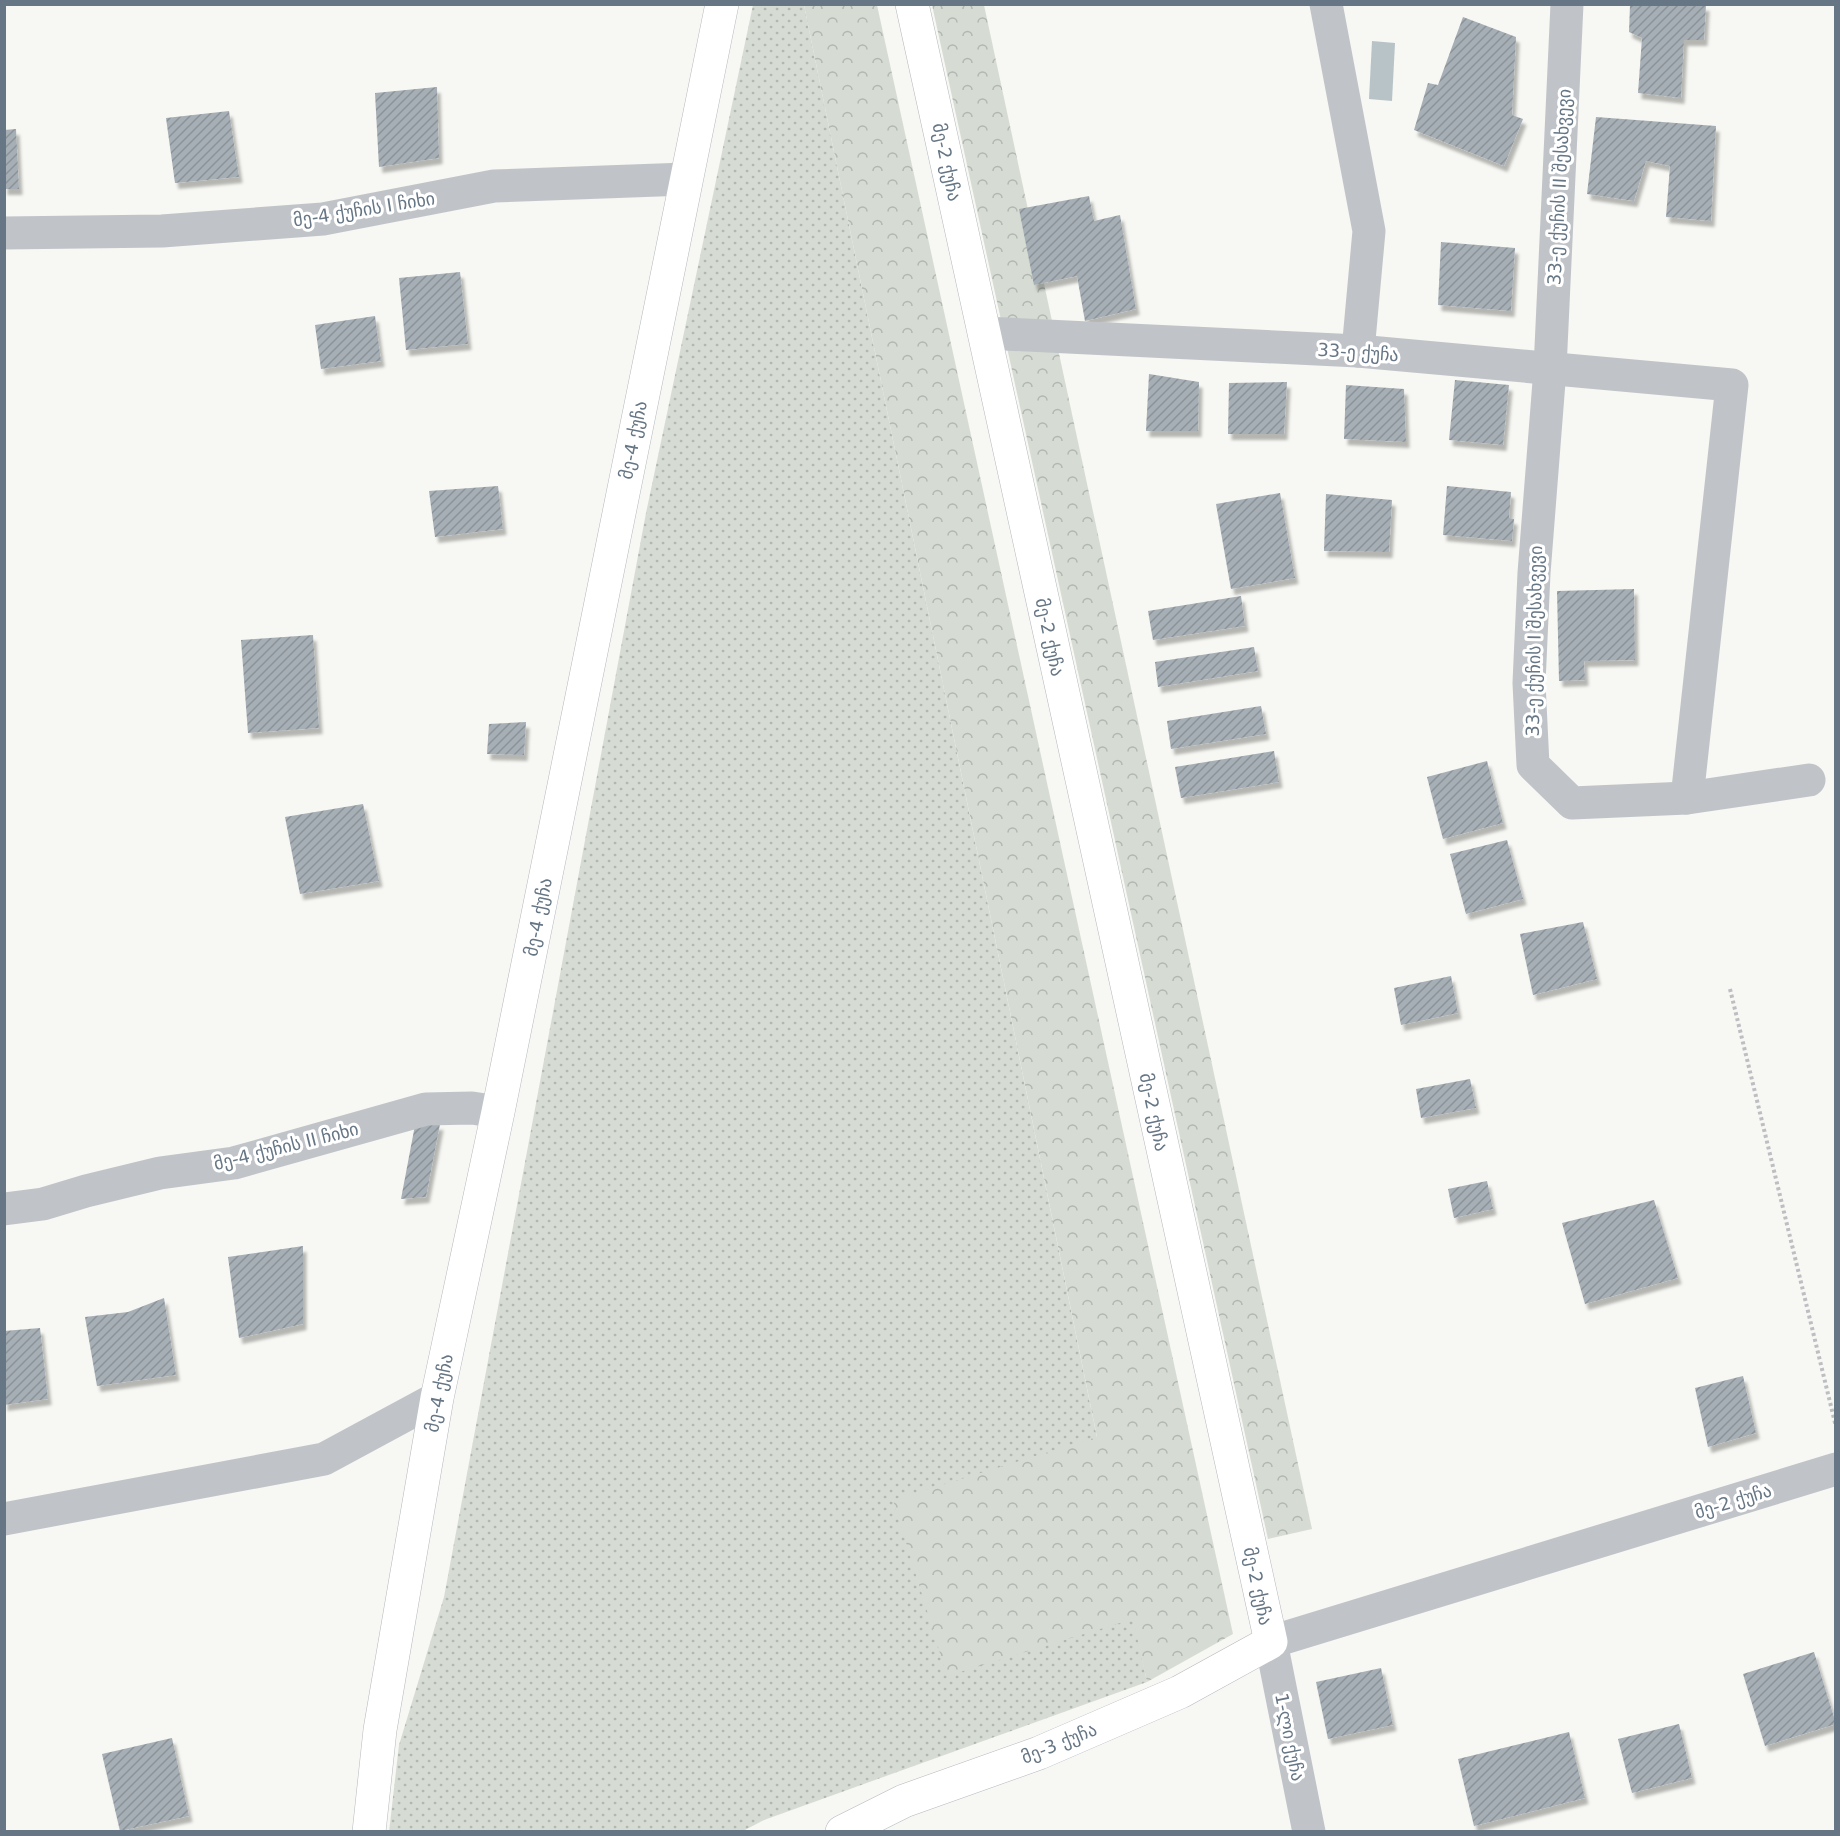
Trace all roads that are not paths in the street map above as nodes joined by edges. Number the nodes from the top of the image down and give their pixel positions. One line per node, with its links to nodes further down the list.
1 (722, 4): 5 (street, მე-4 ქუჩა)
2 (912, 4): 7 (street, მე-2 ქუჩა)
3 (1326, 4): 8 (street)
4 (1567, 4): 9 (street, 33-ე ქუჩის II შესახვევი)
5 (686, 178): 6 (street, მე-4 ქუჩის I ჩიხი); 12 (street, მე-4 ქუჩა)
6 (4, 233)
7 (984, 333): 8 (street, 33-ე ქუჩა); 17 (street, მე-2 ქუჩა)
8 (1358, 351): 9 (street, 33-ე ქუჩა)
9 (1550, 369): 11 (street, 33-ე ქუჩის I შესახვევი); 11 (street, 33-ე ქუჩა)
10 (1809, 780): 11 (street, 33-ე ქუჩის I შესახვევი)
11 (1687, 798)
12 (498, 1112): 13 (street, მე-4 ქუჩის II ჩიხი); 14 (street, მე-4 ქუჩა)
13 (4, 1209)
14 (437, 1398): 16 (street); 18 (street, მე-4 ქუჩა)
15 (1836, 1469): 17 (street, მე-2 ქუჩა)
16 (4, 1519)
17 (1271, 1642): 19 (street, მე-3 ქუჩა); 20 (street, 1-ლი ქუჩა)
18 (369, 1832)
19 (842, 1832)
20 (1309, 1832)

